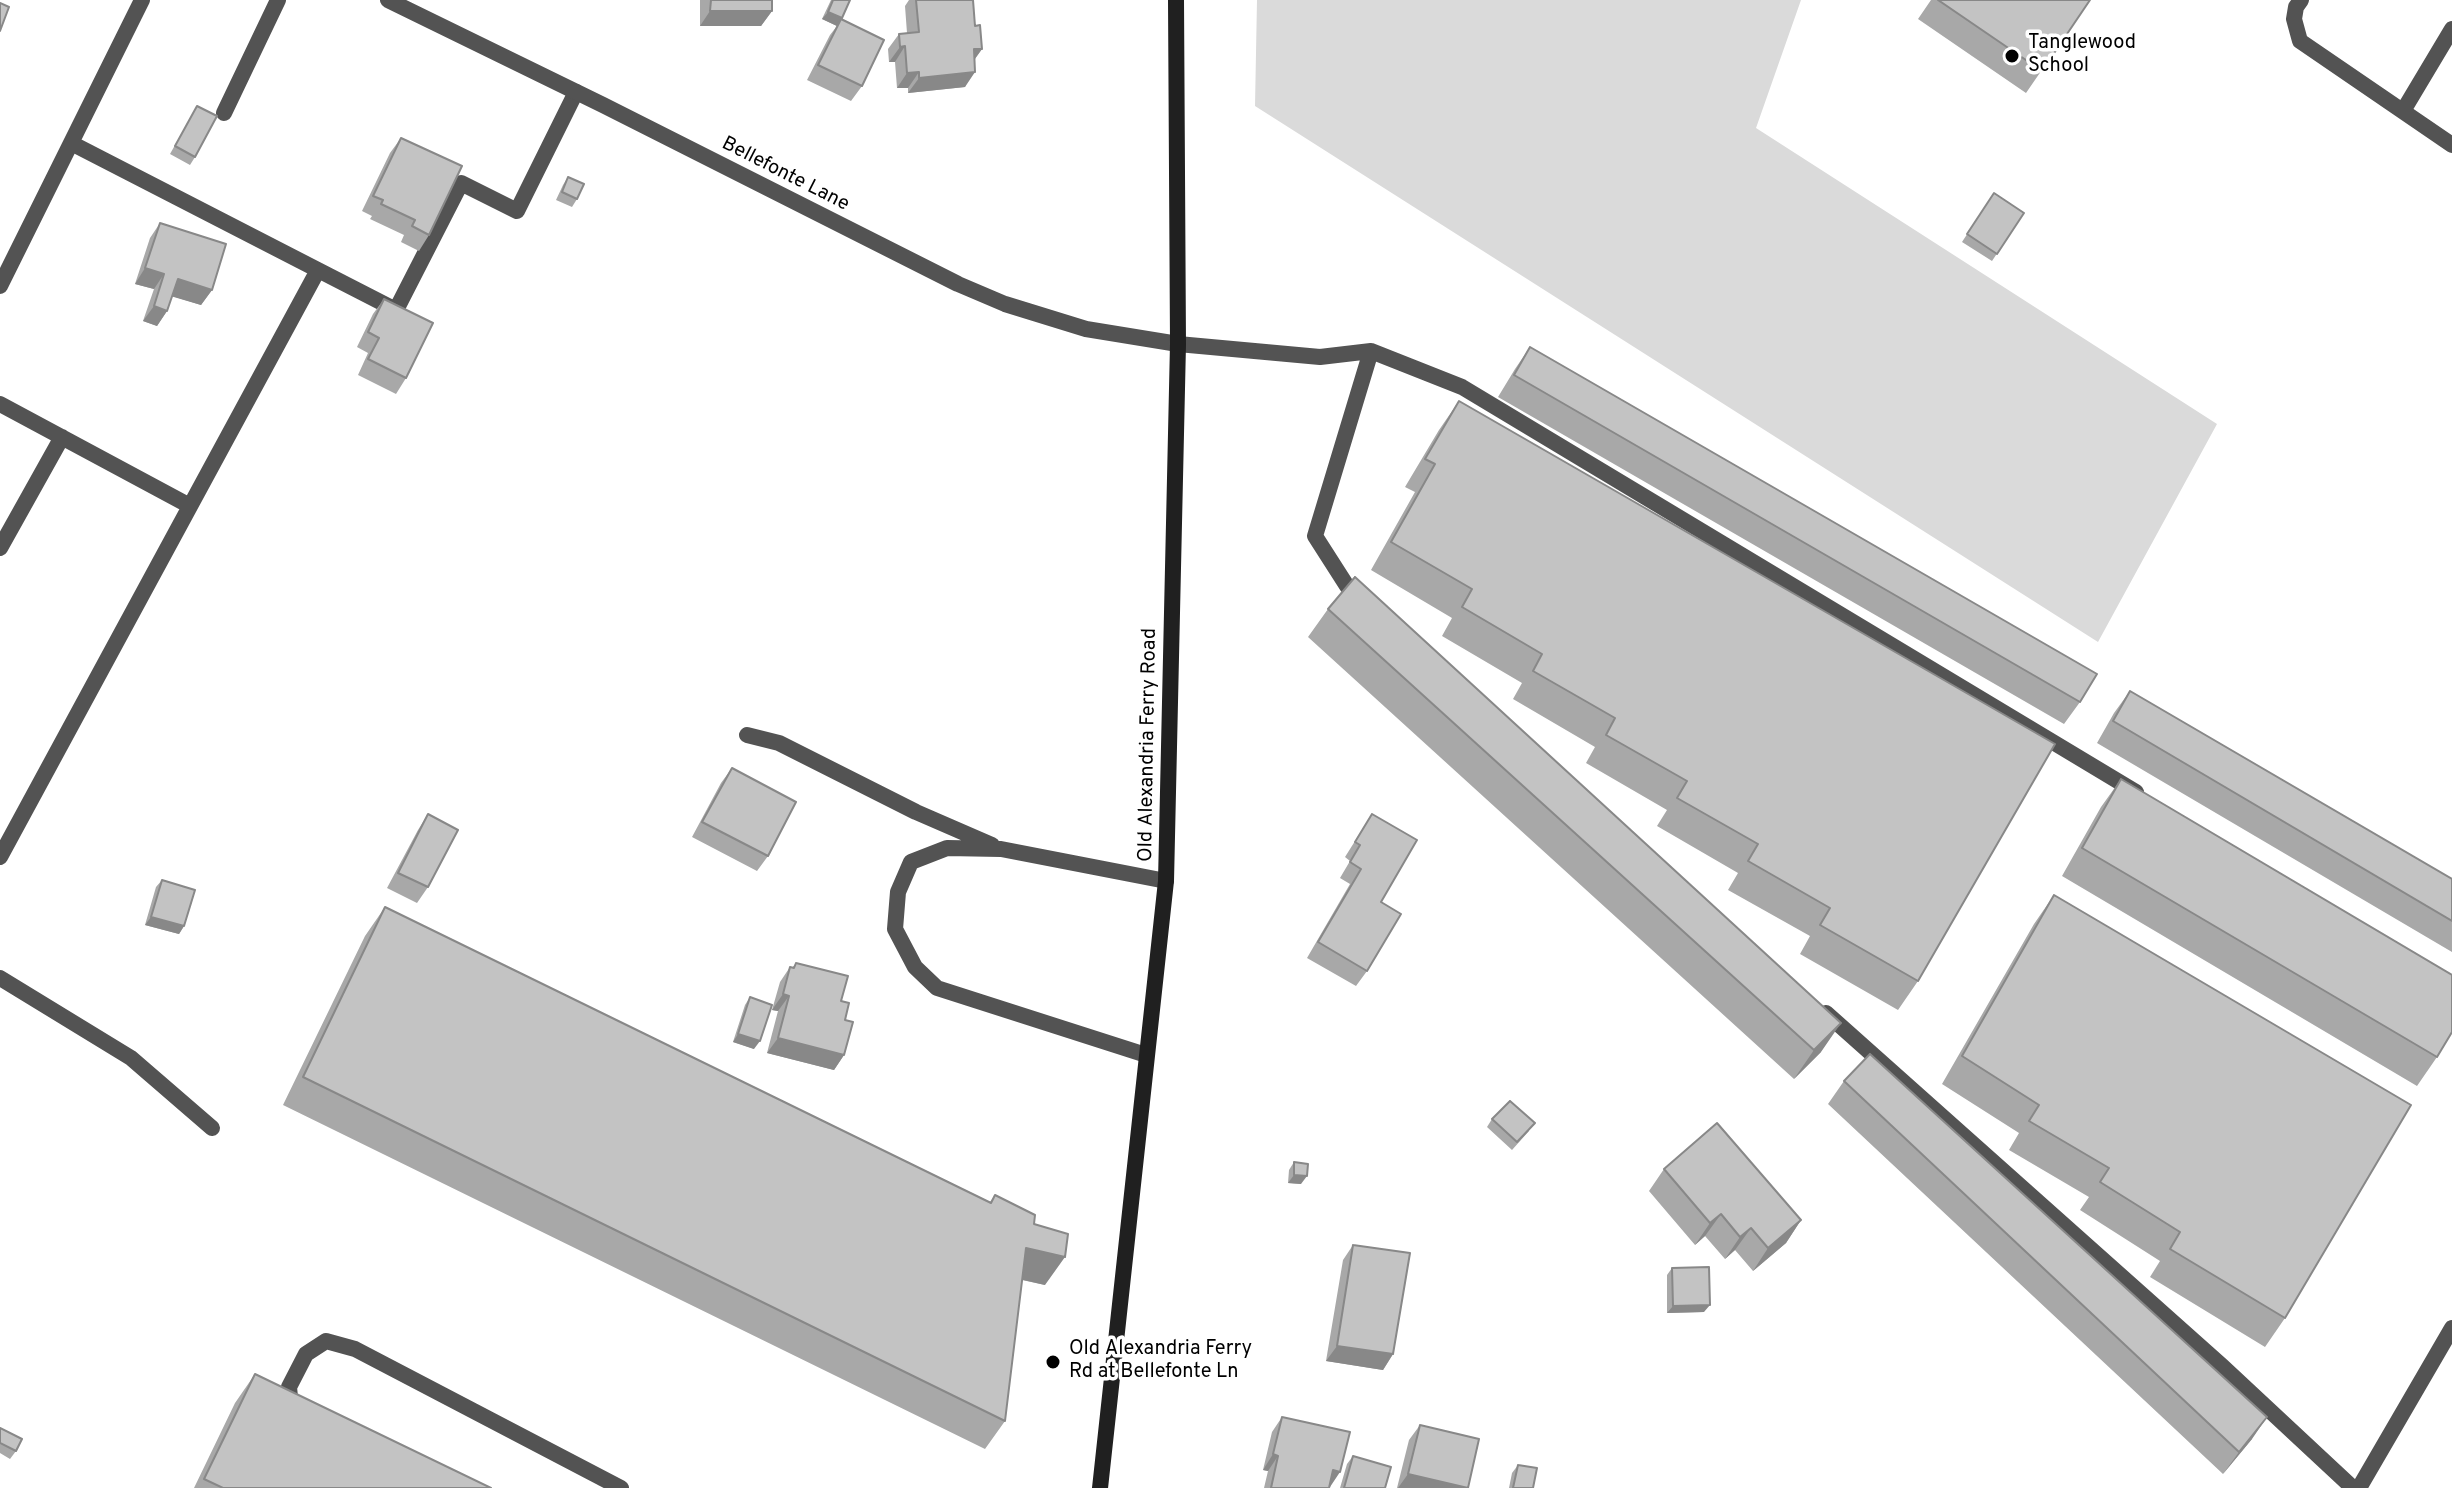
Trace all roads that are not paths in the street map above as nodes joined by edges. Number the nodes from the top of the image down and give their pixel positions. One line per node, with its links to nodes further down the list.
1 (142, 0): 10 (street)
2 (278, 0): 9 (street)
3 (388, 0): 7 (street, Bellefonte Lane)
4 (1176, 0): 14 (main road, Old Alexandria Ferry Road)
5 (2301, 0): 8 (street)
6 (2452, 29): 8 (street)
7 (576, 92): 12 (street); 14 (street, Bellefonte Lane)
8 (2403, 111): 11 (street)
9 (224, 113)
10 (71, 143): 12 (street); 13 (street)
11 (2452, 145)
12 (318, 270): 18 (street)
13 (0, 286)
14 (1178, 344): 15 (street, Bellefonte Lane); 25 (main road, Old Alexandria Ferry Road)
15 (1371, 351): 20 (street); 22 (street)
16 (0, 404): 17 (street)
17 (62, 437): 18 (street); 19 (street)
18 (190, 506): 24 (street)
19 (0, 548)
20 (1371, 607)
21 (747, 735): 23 (street)
22 (2154, 802)
23 (1001, 849): 25 (street); 28 (street)
24 (0, 857)
25 (1166, 881): 28 (main road, Old Alexandria Ferry Road)
26 (0, 978): 29 (street)
27 (1808, 997): 34 (street)
28 (1146, 1055): 33 (main road, Old Alexandria Ferry Road)
29 (212, 1128)
30 (2452, 1328): 34 (street)
31 (305, 1414): 32 (street)
32 (621, 1488)
33 (1100, 1488)
34 (2356, 1488)

